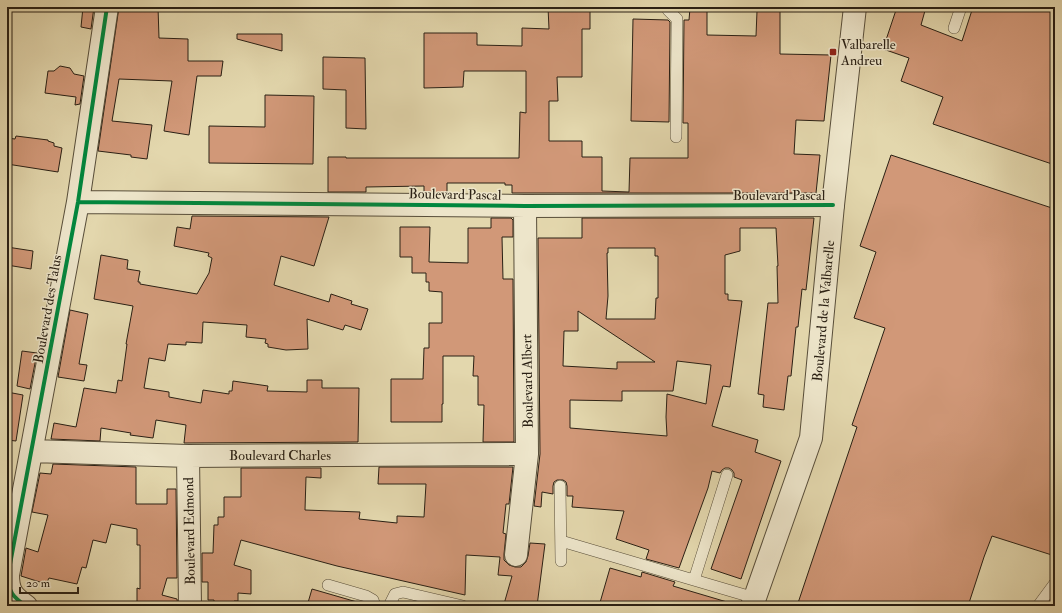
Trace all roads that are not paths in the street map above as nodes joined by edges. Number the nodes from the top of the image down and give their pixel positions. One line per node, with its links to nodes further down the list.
1 (107, 7): 7 (street, Boulevard des Talus)
2 (668, 7): 6 (lane)
3 (855, 7): 9 (street, Boulevard de la Valbarelle)
4 (961, 7): 5 (lane)
5 (954, 28)
6 (676, 137)
7 (78, 202): 8 (street, Boulevard Pascal); 10 (street, Boulevard des Talus)
8 (525, 206): 9 (street, Boulevard Pascal); 11 (street, Boulevard Albert)
9 (833, 206): 21 (street, Boulevard de la Valbarelle)
10 (32, 451): 12 (street, Boulevard Charles); 22 (street, Boulevard des Talus)
11 (528, 454): 12 (street, Boulevard Charles); 16 (street, Boulevard Albert)
12 (188, 456): 23 (street, Boulevard Edmond)
13 (727, 475): 18 (lane)
14 (560, 486): 15 (lane)
15 (560, 541): 17 (lane); 18 (lane)
16 (516, 555)
17 (561, 561)
18 (694, 580): 21 (lane)
19 (1055, 583): 27 (lane)
20 (328, 585): 24 (lane)
21 (753, 602)
22 (26, 606)
23 (190, 606)
24 (375, 606)
25 (389, 606): 26 (lane)
26 (462, 606)
27 (1038, 606)

